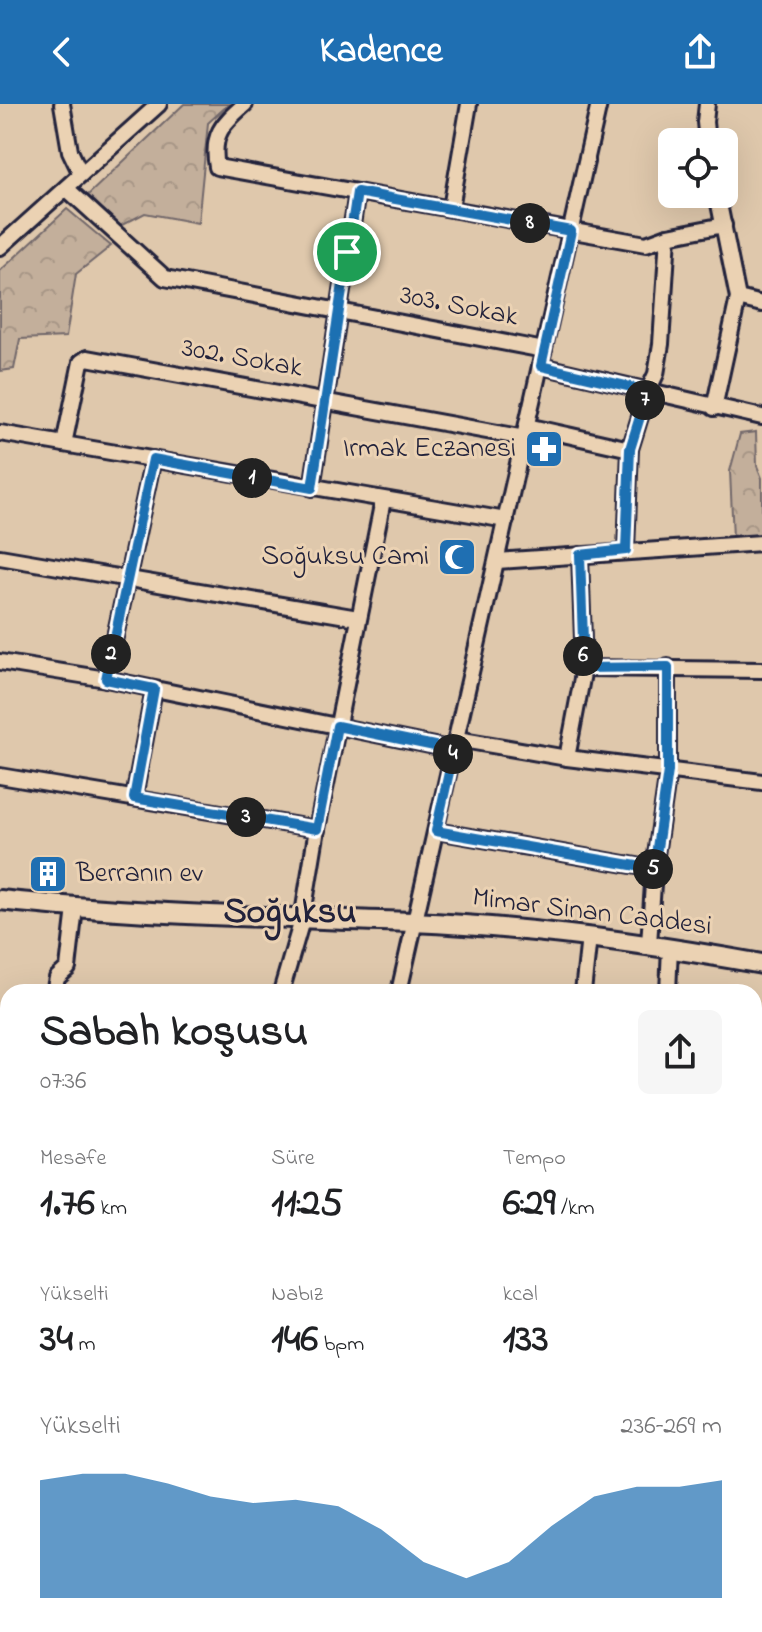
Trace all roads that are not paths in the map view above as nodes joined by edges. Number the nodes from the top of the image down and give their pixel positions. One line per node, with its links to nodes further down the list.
1 (62, 104): 8 (street)
2 (159, 104): 8 (street)
3 (245, 104): 10 (street)
4 (469, 104): 11 (street)
5 (599, 104): 14 (street)
6 (707, 104): 7 (street)
7 (706, 128)
8 (81, 174): 9 (street)
9 (66, 188): 16 (street); 19 (street, 303. Sokak)
10 (357, 192): 11 (street); 19 (street)
11 (451, 208): 14 (street)
12 (720, 208): 13 (street)
13 (724, 225): 15 (street); 17 (street)
14 (571, 231): 15 (street); 20 (street)
15 (668, 236): 22 (street)
16 (0, 247)
17 (738, 298): 18 (street); 24 (street)
18 (762, 304)
19 (338, 311): 20 (street, 303. Sokak); 23 (street)
20 (544, 350): 21 (street)
21 (541, 366): 22 (street); 26 (street)
22 (648, 391): 24 (street); 29 (street)
23 (325, 400): 26 (street, 302. Sokak); 28 (street, 302. Sokak); 31 (street)
24 (714, 408): 25 (street)
25 (762, 417)
26 (526, 432): 29 (street, 302. Sokak); 33 (street)
27 (0, 433): 28 (street)
28 (64, 444): 30 (street)
29 (630, 449): 35 (street)
30 (153, 459): 31 (street); 39 (street)
31 (312, 488): 32 (street)
32 (383, 500): 33 (street); 40 (street)
33 (506, 520): 38 (street)
34 (762, 543): 35 (street)
35 (626, 550): 36 (street)
36 (580, 555): 38 (street); 43 (street)
37 (0, 557): 39 (street)
38 (497, 561): 48 (street)
39 (127, 578): 40 (street); 45 (street)
40 (358, 618): 47 (street)
41 (0, 662): 45 (street)
42 (668, 667): 43 (street); 44 (street); 50 (street)
43 (584, 668): 49 (street)
44 (762, 670)
45 (106, 679): 46 (street)
46 (154, 689): 47 (street); 53 (street)
47 (337, 726): 48 (street); 54 (street)
48 (456, 744): 49 (street); 55 (street)
49 (567, 758): 50 (street)
50 (668, 771): 52 (street); 56 (street)
51 (0, 776): 53 (street)
52 (762, 782)
53 (134, 798): 54 (street)
54 (317, 829): 59 (street)
55 (436, 831): 56 (street); 60 (street)
56 (654, 869): 62 (street)
57 (0, 900): 58 (main road, Mimar Sinan Caddesi)
58 (75, 908): 59 (main road, Mimar Sinan Caddesi); 65 (street)
59 (302, 920): 60 (main road, Mimar Sinan Caddesi); 66 (street)
60 (415, 922): 61 (main road, Mimar Sinan Caddesi); 67 (street)
61 (589, 937): 62 (main road, Mimar Sinan Caddesi); 68 (street)
62 (649, 944): 63 (main road, Mimar Sinan Caddesi)
63 (670, 947): 64 (main road, Mimar Sinan Caddesi); 69 (street)
64 (762, 964)
65 (56, 984)
66 (283, 984)
67 (401, 984)
68 (584, 984)
69 (668, 984)

